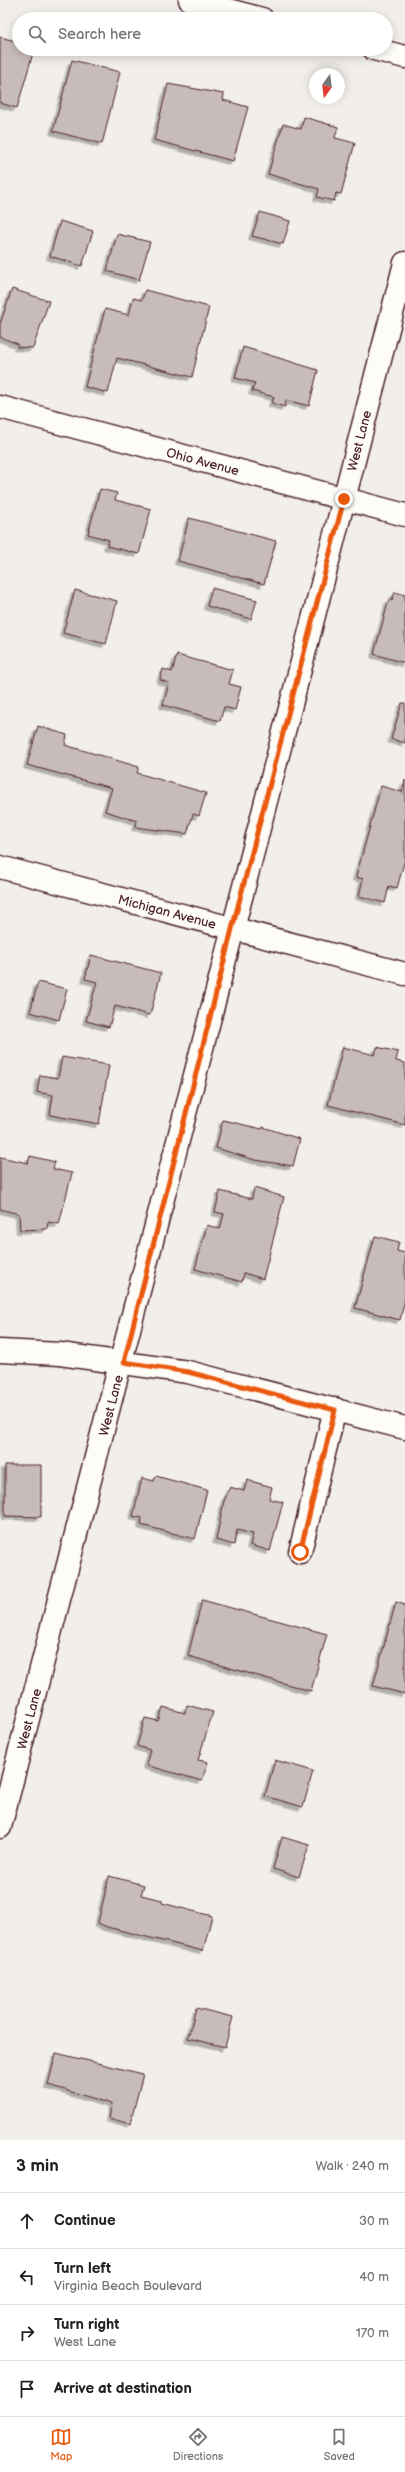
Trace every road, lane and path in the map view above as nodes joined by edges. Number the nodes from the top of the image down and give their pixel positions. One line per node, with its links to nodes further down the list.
1 (190, 0): 2 (street)
2 (235, 12)
3 (393, 54): 4 (street)
4 (405, 57)
5 (405, 263): 7 (street, West Lane)
6 (0, 407): 7 (street, Ohio Avenue)
7 (344, 499): 8 (street, Ohio Avenue); 10 (street, West Lane)
8 (405, 515)
9 (0, 867): 10 (street, Michigan Avenue)
10 (232, 929): 11 (street, Michigan Avenue); 13 (street, West Lane)
11 (405, 974)
12 (0, 1350): 13 (street)
13 (124, 1362): 14 (street); 17 (street, West Lane)
14 (335, 1410): 15 (street); 16 (street)
15 (405, 1428)
16 (300, 1552)
17 (0, 1827)

